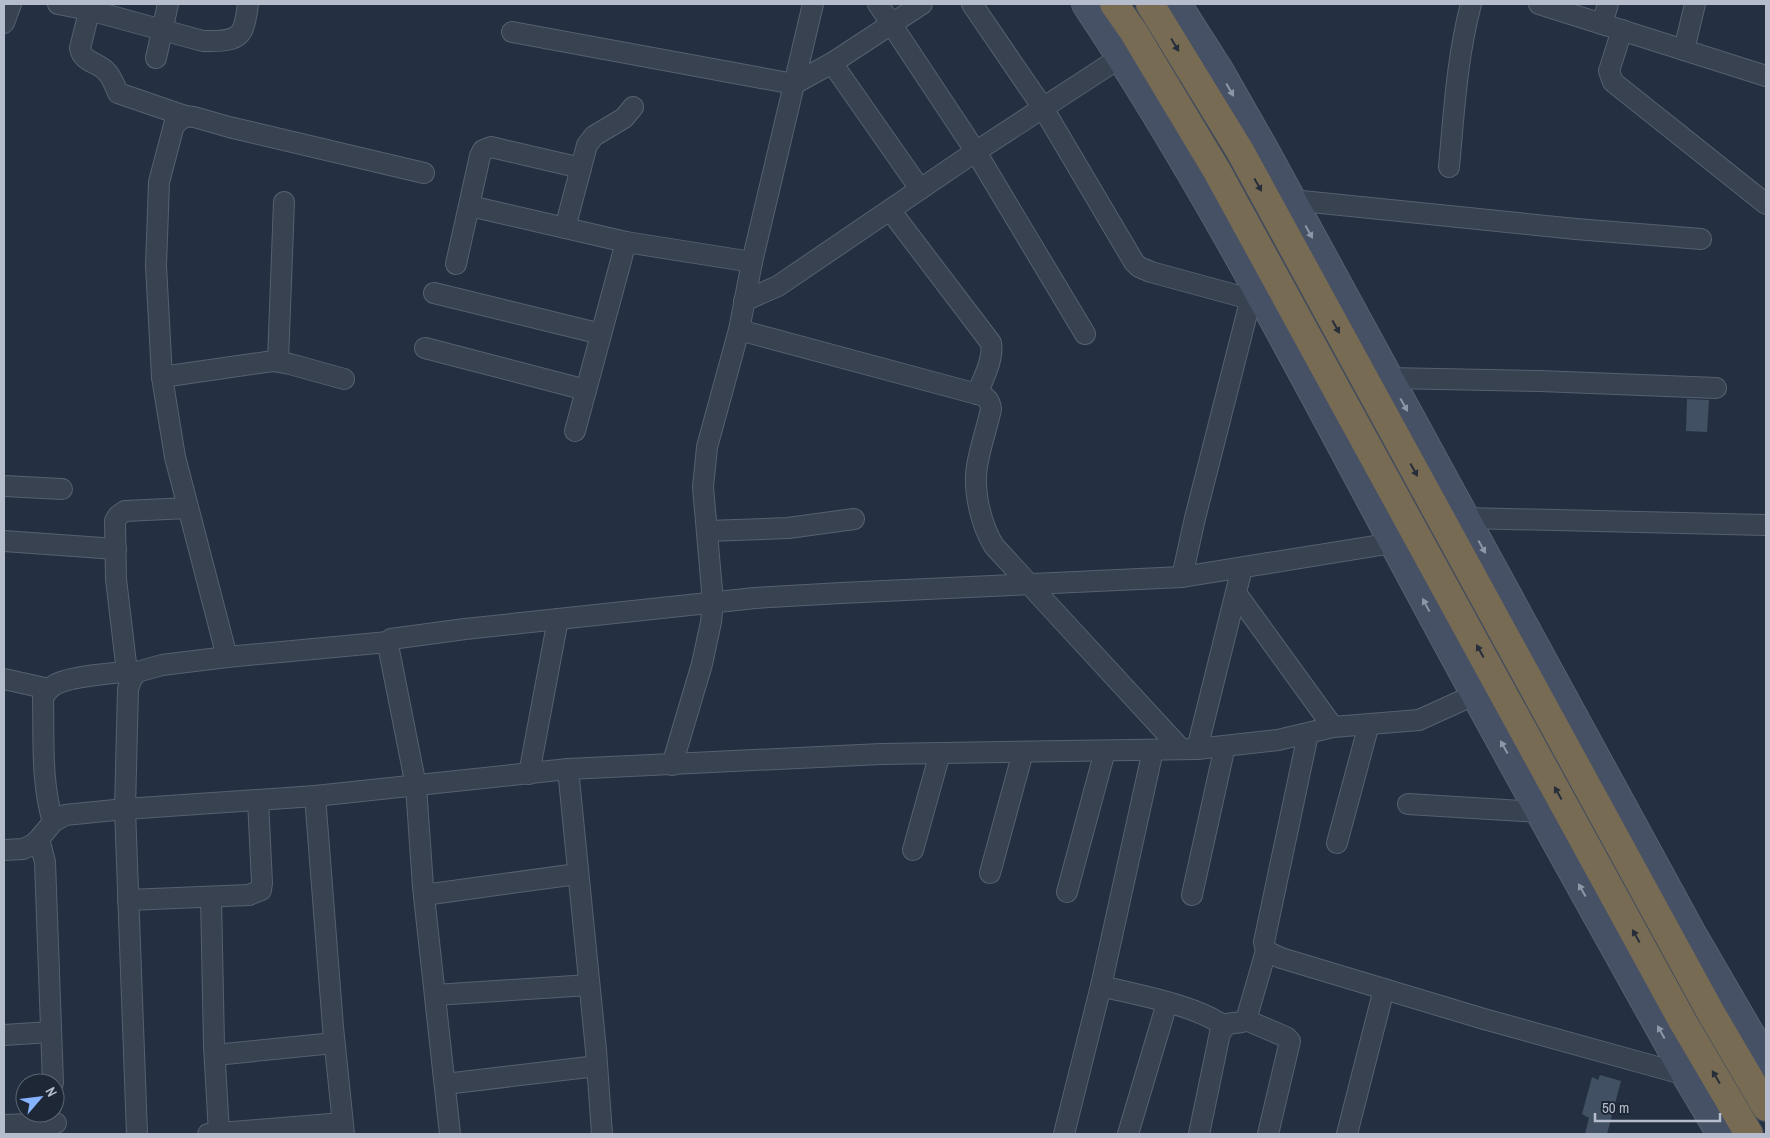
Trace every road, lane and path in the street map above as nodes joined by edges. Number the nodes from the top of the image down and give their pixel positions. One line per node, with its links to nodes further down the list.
1 (11, 4): 18 (street)
2 (58, 4): 17 (street)
3 (168, 4): 21 (street)
4 (248, 4): 21 (street)
5 (814, 4): 29 (street)
6 (878, 4): 19 (street)
7 (922, 4): 19 (street)
8 (972, 4): 31 (street)
9 (1086, 4): 25 (main road)
10 (1114, 4): 146 (highway, one-way to 10)
11 (1150, 4): 132 (highway, one-way to 132)
12 (1177, 4): 38 (main road, one-way to 38)
13 (1471, 4): 34 (street)
14 (1539, 4): 20 (street)
15 (1608, 4): 20 (street)
16 (1695, 4): 24 (street)
17 (90, 7): 21 (street); 32 (street)
18 (4, 23)
19 (892, 24): 27 (street); 33 (street)
20 (1602, 24): 22 (street)
21 (162, 29): 26 (street)
22 (1622, 30): 24 (street); 40 (street)
23 (512, 32): 29 (street)
24 (1684, 50): 28 (street)
25 (1121, 57): 31 (street); 48 (main road)
26 (156, 58)
27 (832, 63): 29 (street); 37 (street)
28 (1766, 76)
29 (794, 84): 46 (street)
30 (633, 107): 35 (street)
31 (1043, 108): 33 (street); 48 (street)
32 (185, 116): 36 (street); 56 (street)
33 (976, 152): 37 (street); 53 (street)
34 (1449, 167)
35 (581, 168): 41 (street); 43 (street)
36 (424, 173)
37 (920, 189): 42 (street)
38 (1292, 200): 44 (street); 57 (main road, one-way to 57)
39 (284, 202): 55 (street)
40 (1766, 204)
41 (470, 206): 43 (street); 47 (street)
42 (890, 210): 50 (street); 61 (street)
43 (565, 228): 45 (street)
44 (1701, 239)
45 (626, 242): 46 (street); 52 (street)
46 (752, 262): 50 (street)
47 (456, 264)
48 (1252, 291): 71 (main road); 74 (street)
49 (434, 293): 52 (street)
50 (744, 301): 51 (street)
51 (739, 330): 61 (street); 69 (street)
52 (601, 334): 60 (street)
53 (1085, 334)
54 (425, 348): 60 (street)
55 (278, 362): 56 (street); 58 (street)
56 (162, 377): 65 (street)
57 (1389, 378): 59 (street); 66 (main road, one-way to 66)
58 (344, 379)
59 (1716, 388)
60 (586, 390): 62 (street)
61 (977, 394): 75 (street)
62 (575, 430)
63 (4, 486): 64 (street)
64 (62, 489)
65 (188, 508): 72 (street); 80 (street)
66 (1466, 518): 68 (street); 127 (main road, one-way to 127)
67 (854, 519): 69 (street)
68 (1766, 525)
69 (708, 531): 77 (street)
70 (4, 541): 72 (street)
71 (1393, 543): 73 (street); 84 (main road, one-way to 71)
72 (116, 549): 81 (street)
73 (1242, 568): 74 (street); 76 (street)
74 (1182, 577): 75 (street)
75 (1030, 585): 77 (street); 89 (street)
76 (1236, 593): 86 (street); 89 (street)
77 (713, 602): 78 (street); 94 (street)
78 (558, 619): 79 (street); 96 (street)
79 (388, 642): 80 (street); 97 (street)
80 (227, 657): 81 (street)
81 (132, 672): 83 (street); 101 (street)
82 (4, 679): 83 (street)
83 (49, 690): 103 (street)
84 (1474, 695): 85 (street); 102 (main road, one-way to 84)
85 (1369, 724): 86 (street); 105 (street)
86 (1333, 727): 87 (street)
87 (1308, 734): 88 (street); 115 (street)
88 (1225, 746): 89 (street); 112 (street)
89 (1189, 749): 90 (street)
90 (1153, 750): 91 (street); 117 (street)
91 (1105, 751): 92 (street); 110 (street)
92 (1023, 752): 93 (street); 108 (street)
93 (940, 753): 94 (street); 107 (street)
94 (672, 764): 95 (street)
95 (568, 769): 96 (street); 109 (street)
96 (529, 774): 97 (street)
97 (416, 786): 98 (street); 111 (street)
98 (315, 796): 99 (street); 125 (street)
99 (258, 800): 101 (street); 113 (street)
100 (1408, 804): 102 (street)
101 (125, 809): 103 (street); 114 (street)
102 (1540, 812): 130 (main road, one-way to 102)
103 (53, 822): 104 (street)
104 (39, 839): 106 (street); 123 (street)
105 (1337, 843)
106 (4, 850)
107 (914, 850)
108 (990, 873)
109 (577, 874): 111 (street); 116 (street)
110 (1067, 892)
111 (424, 895): 119 (street)
112 (1192, 895)
113 (211, 897): 114 (street); 126 (street)
114 (128, 900): 136 (street)
115 (1266, 951): 118 (street); 121 (street)
116 (589, 985): 119 (street); 128 (street)
117 (1101, 986): 120 (street); 140 (street)
118 (1384, 989): 130 (street); 144 (street)
119 (435, 995): 131 (street)
120 (1167, 1002): 122 (street); 141 (street)
121 (1246, 1020): 122 (street); 143 (street)
122 (1224, 1026): 142 (street)
123 (51, 1032): 124 (street); 129 (street)
124 (4, 1035)
125 (334, 1043): 126 (street); 135 (street)
126 (215, 1055): 137 (street)
127 (1766, 1061)
128 (597, 1066): 131 (street); 139 (street)
129 (53, 1073)
130 (1686, 1075): 145 (main road)
131 (445, 1084): 138 (street)
132 (1766, 1107)
133 (39, 1123): 134 (street)
134 (4, 1125)
135 (343, 1129): 137 (street)
136 (137, 1134)
137 (214, 1134)
138 (450, 1134)
139 (602, 1134)
140 (1064, 1134)
141 (1128, 1134)
142 (1198, 1134)
143 (1268, 1134)
144 (1347, 1134)
145 (1721, 1134)
146 (1749, 1134)

